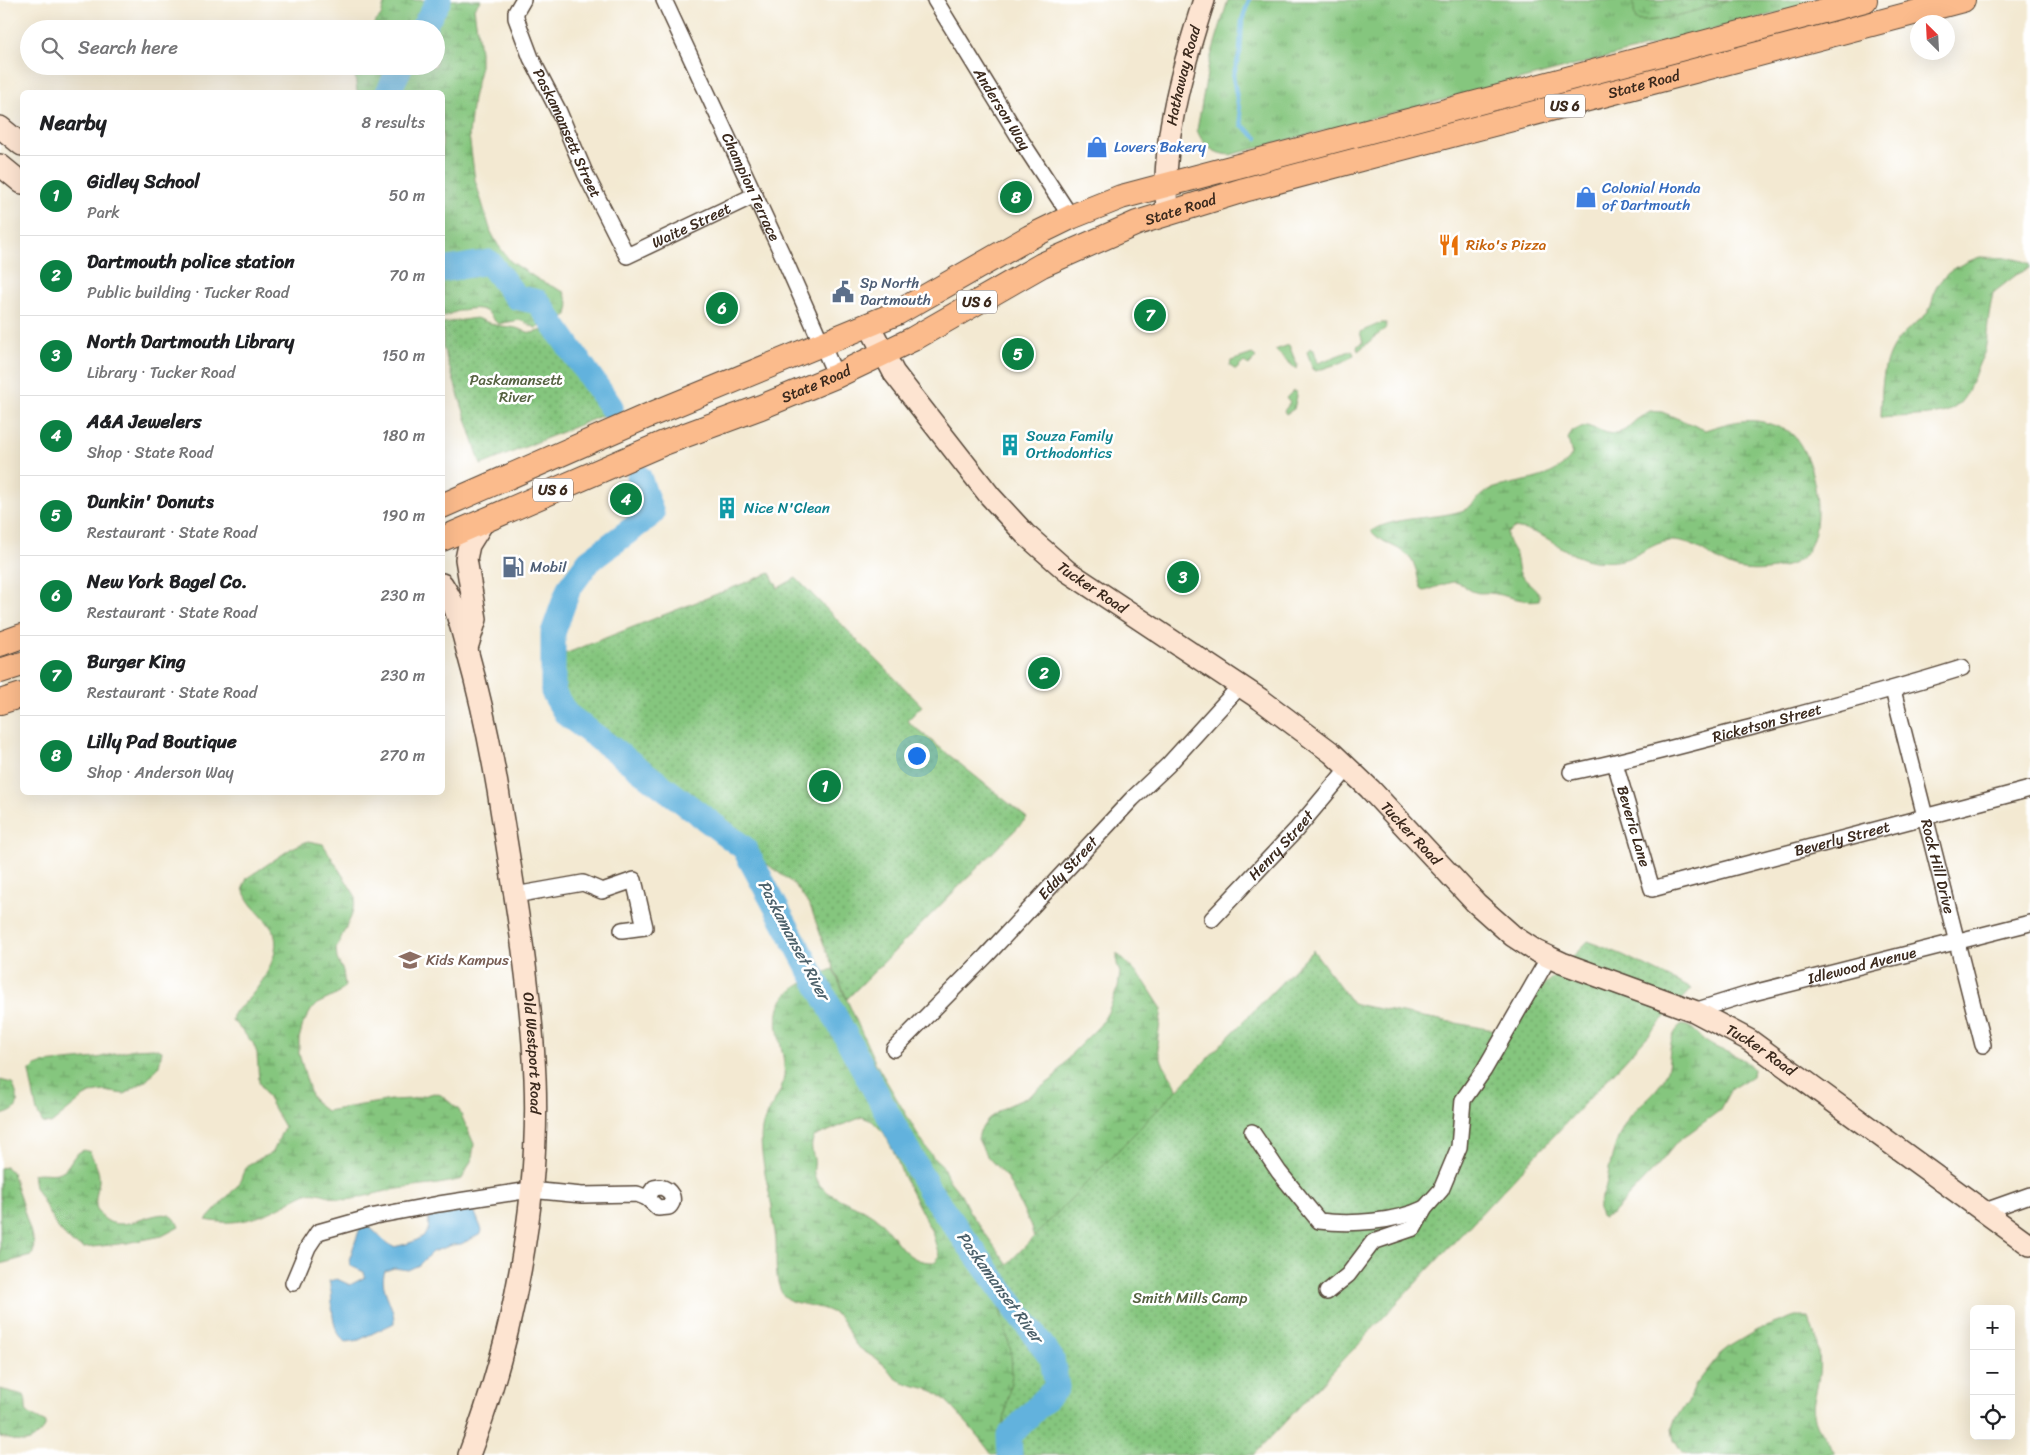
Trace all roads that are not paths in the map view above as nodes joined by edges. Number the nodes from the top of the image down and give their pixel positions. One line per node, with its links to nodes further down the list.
1 (664, 0): 14 (street, Champion Terrace)
2 (935, 0): 16 (street, Anderson Way)
3 (1204, 0): 13 (main road, Hathaway Road)
4 (1865, 0): 7 (main road, State Road / US 6)
5 (1963, 0): 8 (main road, State Road / US 6)
6 (520, 4): 17 (street, Paskamansett Street)
7 (1726, 36): 8 (main road); 13 (main road, State Road / US 6)
8 (1732, 60): 15 (main road, State Road / US 6)
9 (0, 127): 10 (main road)
10 (20, 143)
11 (0, 165): 12 (main road)
12 (20, 181)
13 (1166, 184): 15 (main road, Hathaway Road); 16 (main road, State Road / US 6)
14 (755, 195): 17 (street, Waite Street); 19 (street, Champion Terrace)
15 (1166, 213): 20 (main road, State Road / US 6)
16 (1071, 217): 18 (main road, State Road / US 6)
17 (627, 256)
18 (869, 325): 19 (main road, State Road / US 6); 20 (main road, Tucker Road)
19 (823, 344): 21 (street, Champion Terrace); 22 (main road, State Road / US 6)
20 (883, 354): 21 (main road, State Road / US 6); 33 (main road, Tucker Road)
21 (836, 376): 23 (main road, State Road / US 6)
22 (445, 505)
23 (484, 521): 24 (main road, State Road / US 6); 29 (main road)
24 (445, 538)
25 (445, 589): 29 (main road, Old Westport Road)
26 (445, 622): 29 (main road, Old Westport Road)
27 (20, 637): 28 (main road)
28 (0, 644)
29 (467, 648): 43 (main road, Old Westport Road)
30 (20, 665): 32 (main road)
31 (1962, 668): 34 (street, Ricketson Street)
32 (0, 671)
33 (1240, 686): 38 (main road, Tucker Road); 51 (street, Eddy Street)
34 (1892, 690): 37 (street, Ricketson Street); 41 (street, Rock Hill Drive)
35 (20, 696): 36 (main road)
36 (0, 702)
37 (1615, 763): 39 (street, Ricketson Street); 42 (street, Beveric Lane)
38 (1348, 768): 44 (street, Henry Street); 48 (main road, Tucker Road)
39 (1571, 772)
40 (2030, 790): 41 (street, Beverly Street)
41 (1925, 816): 42 (street, Beverly Street); 47 (street, Rock Hill Drive)
42 (1652, 889)
43 (515, 895): 46 (street); 53 (main road, Old Westport Road)
44 (1212, 919)
45 (2030, 923): 47 (street, Idlewood Avenue)
46 (622, 930)
47 (1956, 942): 49 (street, Idlewood Avenue); 50 (street, Rock Hill Drive)
48 (1549, 957): 49 (main road, Tucker Road); 56 (street)
49 (1694, 1011): 57 (main road, Tucker Road)
50 (1983, 1045)
51 (894, 1049)
52 (1252, 1132): 56 (street)
53 (530, 1190): 55 (street); 59 (street); 61 (main road, Old Westport Road)
54 (2030, 1195): 57 (street)
55 (648, 1198)
56 (1425, 1208): 60 (street)
57 (1982, 1212): 58 (main road, Tucker Road)
58 (2030, 1245)
59 (293, 1283)
60 (1327, 1292)
61 (469, 1455)

